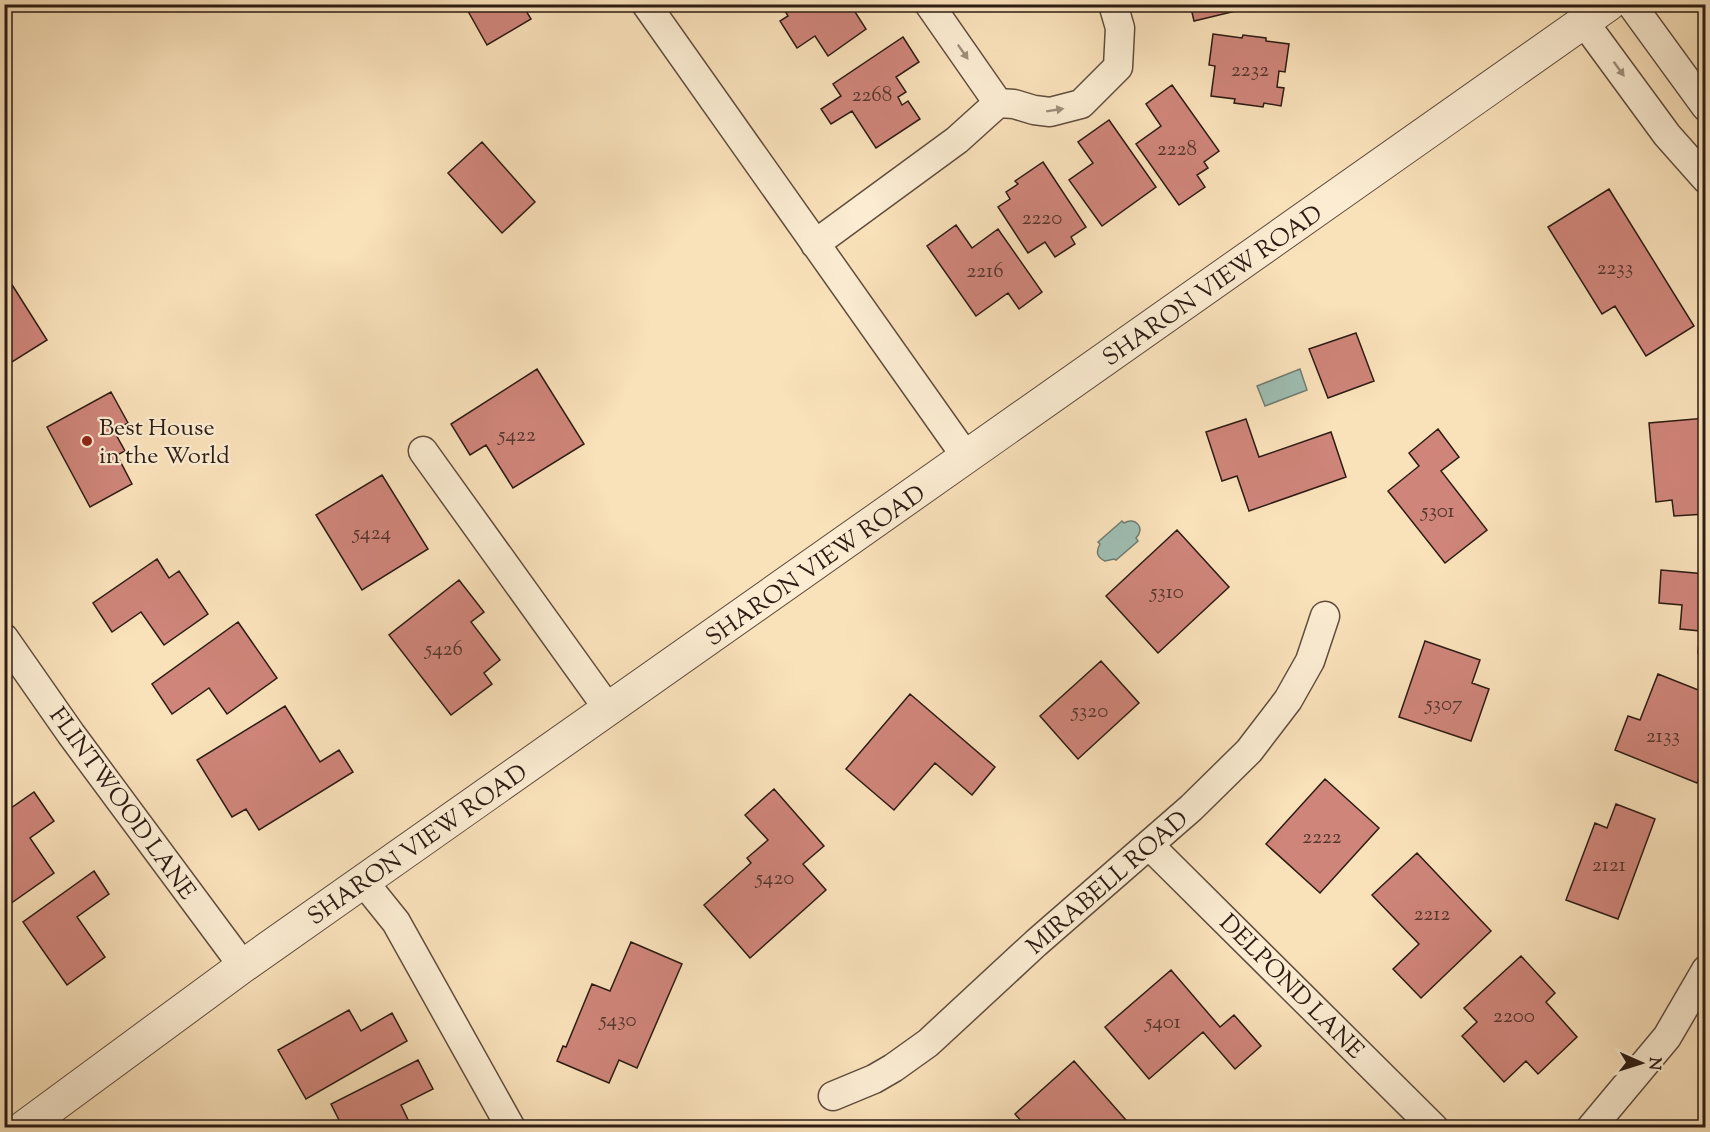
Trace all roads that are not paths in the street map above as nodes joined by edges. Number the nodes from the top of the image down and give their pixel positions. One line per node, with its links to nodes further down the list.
1 (646, 4): 9 (street)
2 (929, 4): 6 (street, one-way to 6)
3 (1113, 4): 6 (street, one-way to 3)
4 (1631, 4): 7 (street)
5 (1596, 13): 8 (street, one-way to 8); 11 (street, SHARON VIEW ROAD)
6 (998, 103): 9 (street)
7 (1706, 107)
8 (1706, 179)
9 (815, 244): 11 (street)
10 (423, 451): 14 (street)
11 (967, 458): 14 (street, SHARON VIEW ROAD)
12 (1325, 616): 15 (street, MIRABELL ROAD)
13 (4, 638): 17 (street, FLINTWOOD LANE)
14 (609, 710): 16 (street, SHARON VIEW ROAD)
15 (1149, 845): 19 (street, MIRABELL ROAD); 22 (street, DELPOND LANE)
16 (363, 881): 17 (street, SHARON VIEW ROAD); 21 (street)
17 (243, 966): 20 (street, SHARON VIEW ROAD)
18 (1706, 970): 23 (street)
19 (833, 1096)
20 (23, 1128)
21 (511, 1128)
22 (1434, 1128)
23 (1591, 1128)

